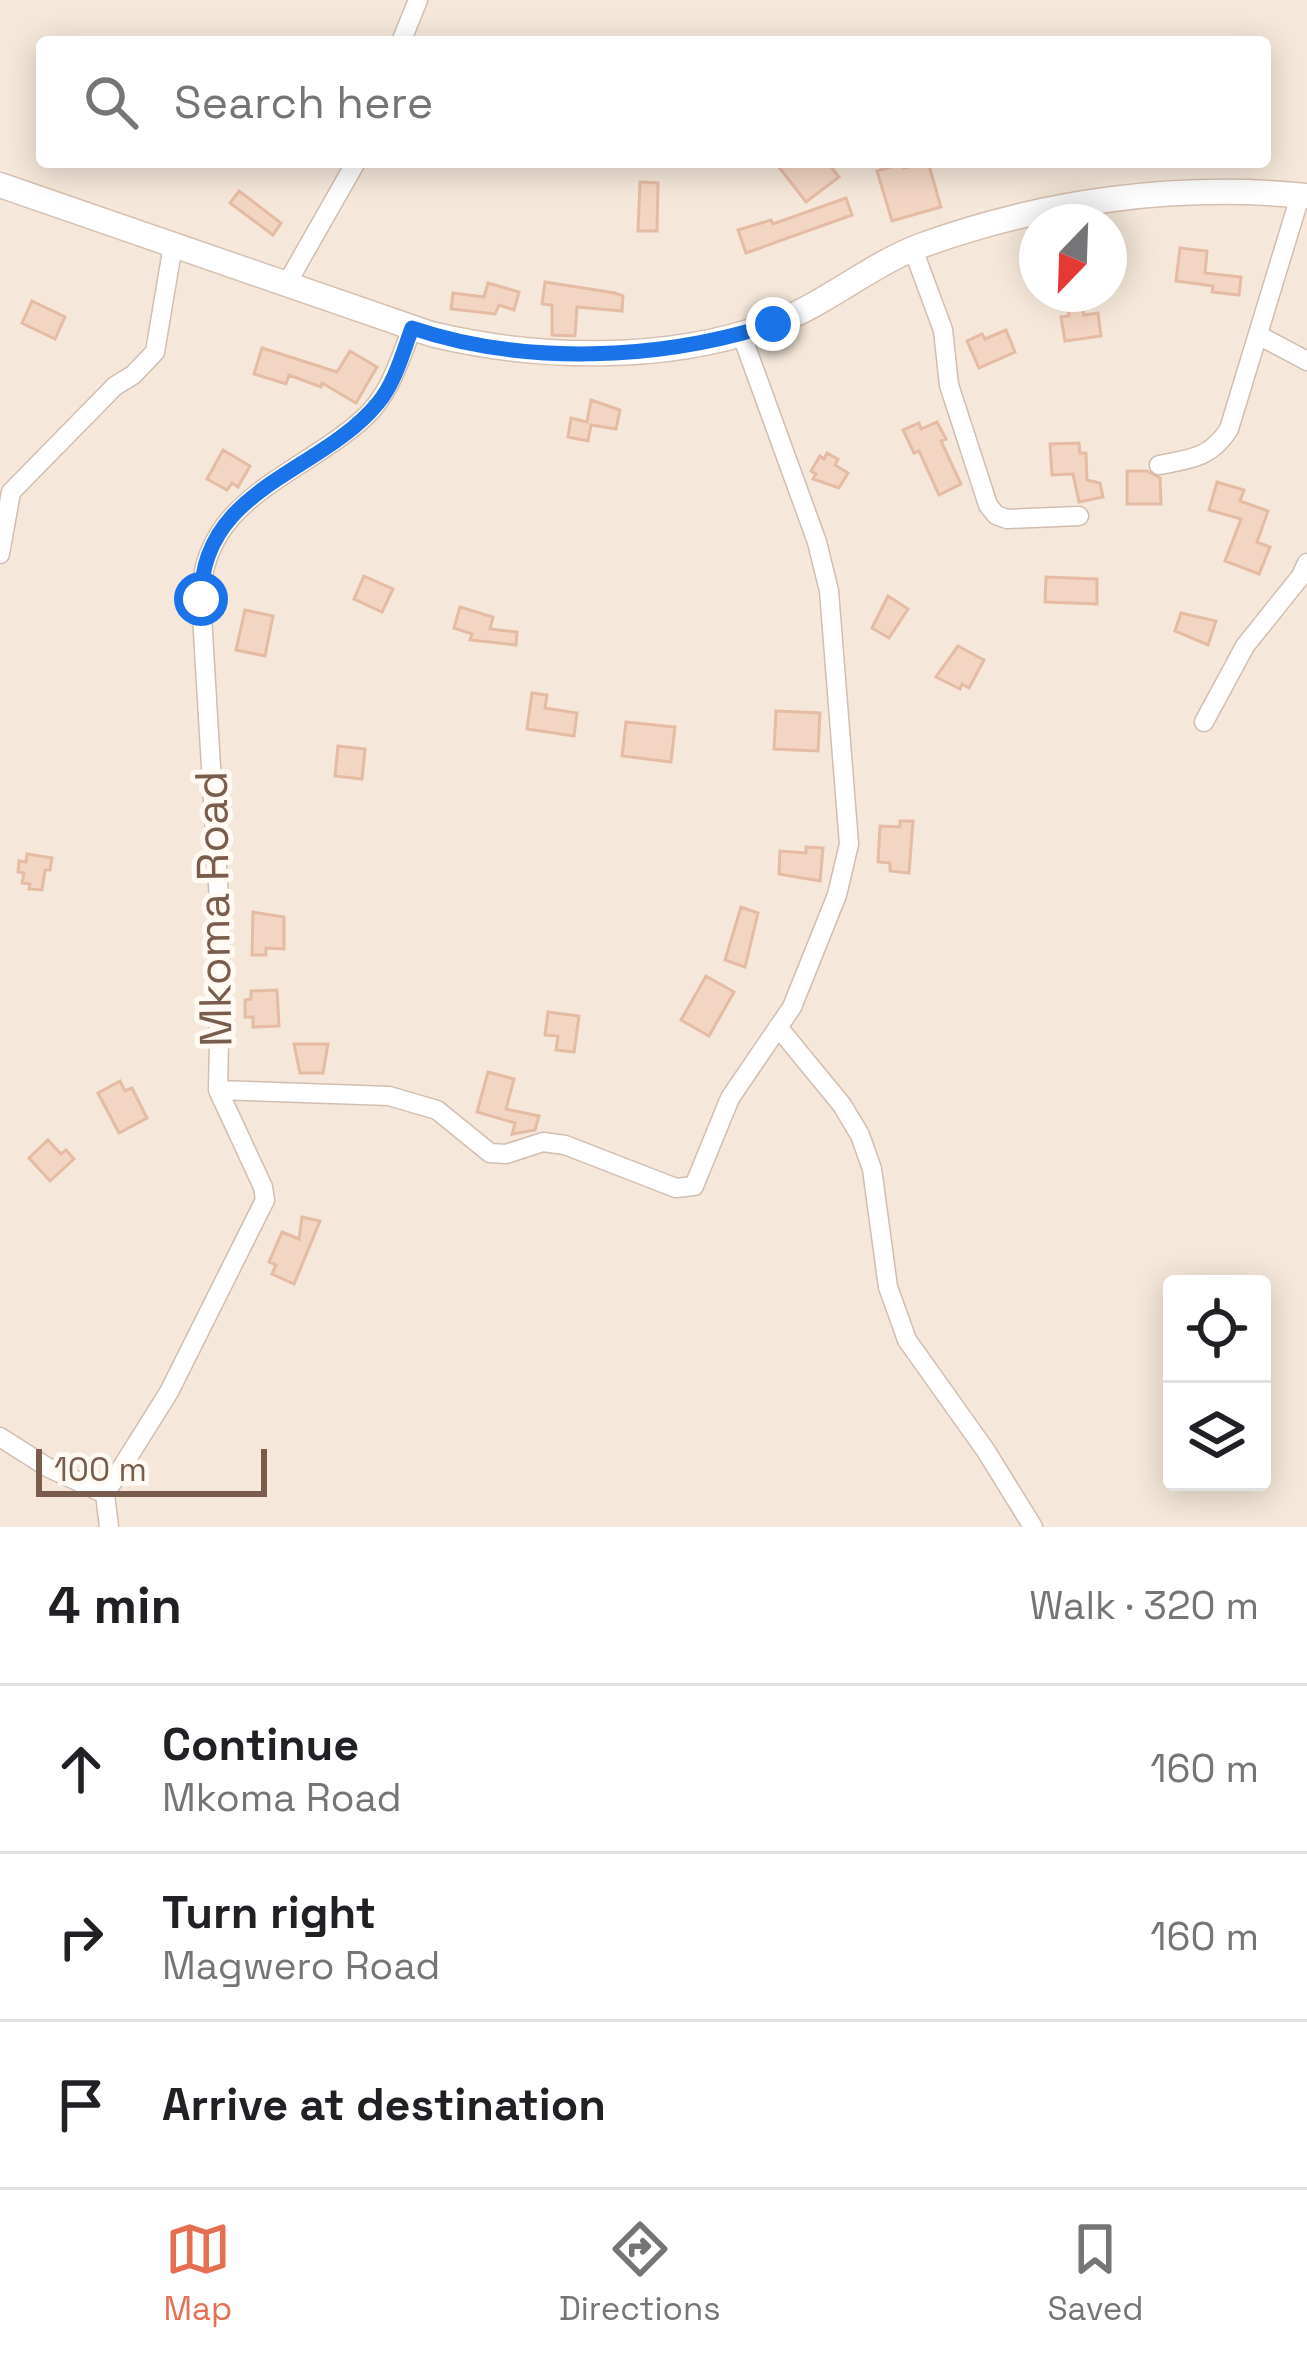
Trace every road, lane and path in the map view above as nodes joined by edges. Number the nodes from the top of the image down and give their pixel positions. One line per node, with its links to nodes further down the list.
1 (418, 0): 2 (street)
2 (403, 36)
3 (353, 168): 8 (street)
4 (0, 185): 6 (street)
5 (1304, 196): 7 (street); 11 (street)
6 (173, 245): 8 (street); 15 (street)
7 (913, 249): 10 (street); 14 (street)
8 (286, 285): 9 (street)
9 (412, 328): 10 (street); 19 (street, Mkoma Road)
10 (741, 333): 18 (street)
11 (1258, 334): 12 (street); 13 (street)
12 (1307, 361)
13 (1159, 465)
14 (1078, 516)
15 (0, 554)
16 (1307, 563): 17 (street)
17 (1204, 722)
18 (778, 1027): 19 (street); 23 (street)
19 (218, 1090): 21 (street, Mkoma Road)
20 (0, 1437): 21 (street)
21 (105, 1494): 22 (street)
22 (109, 1527)
23 (1033, 1527)

